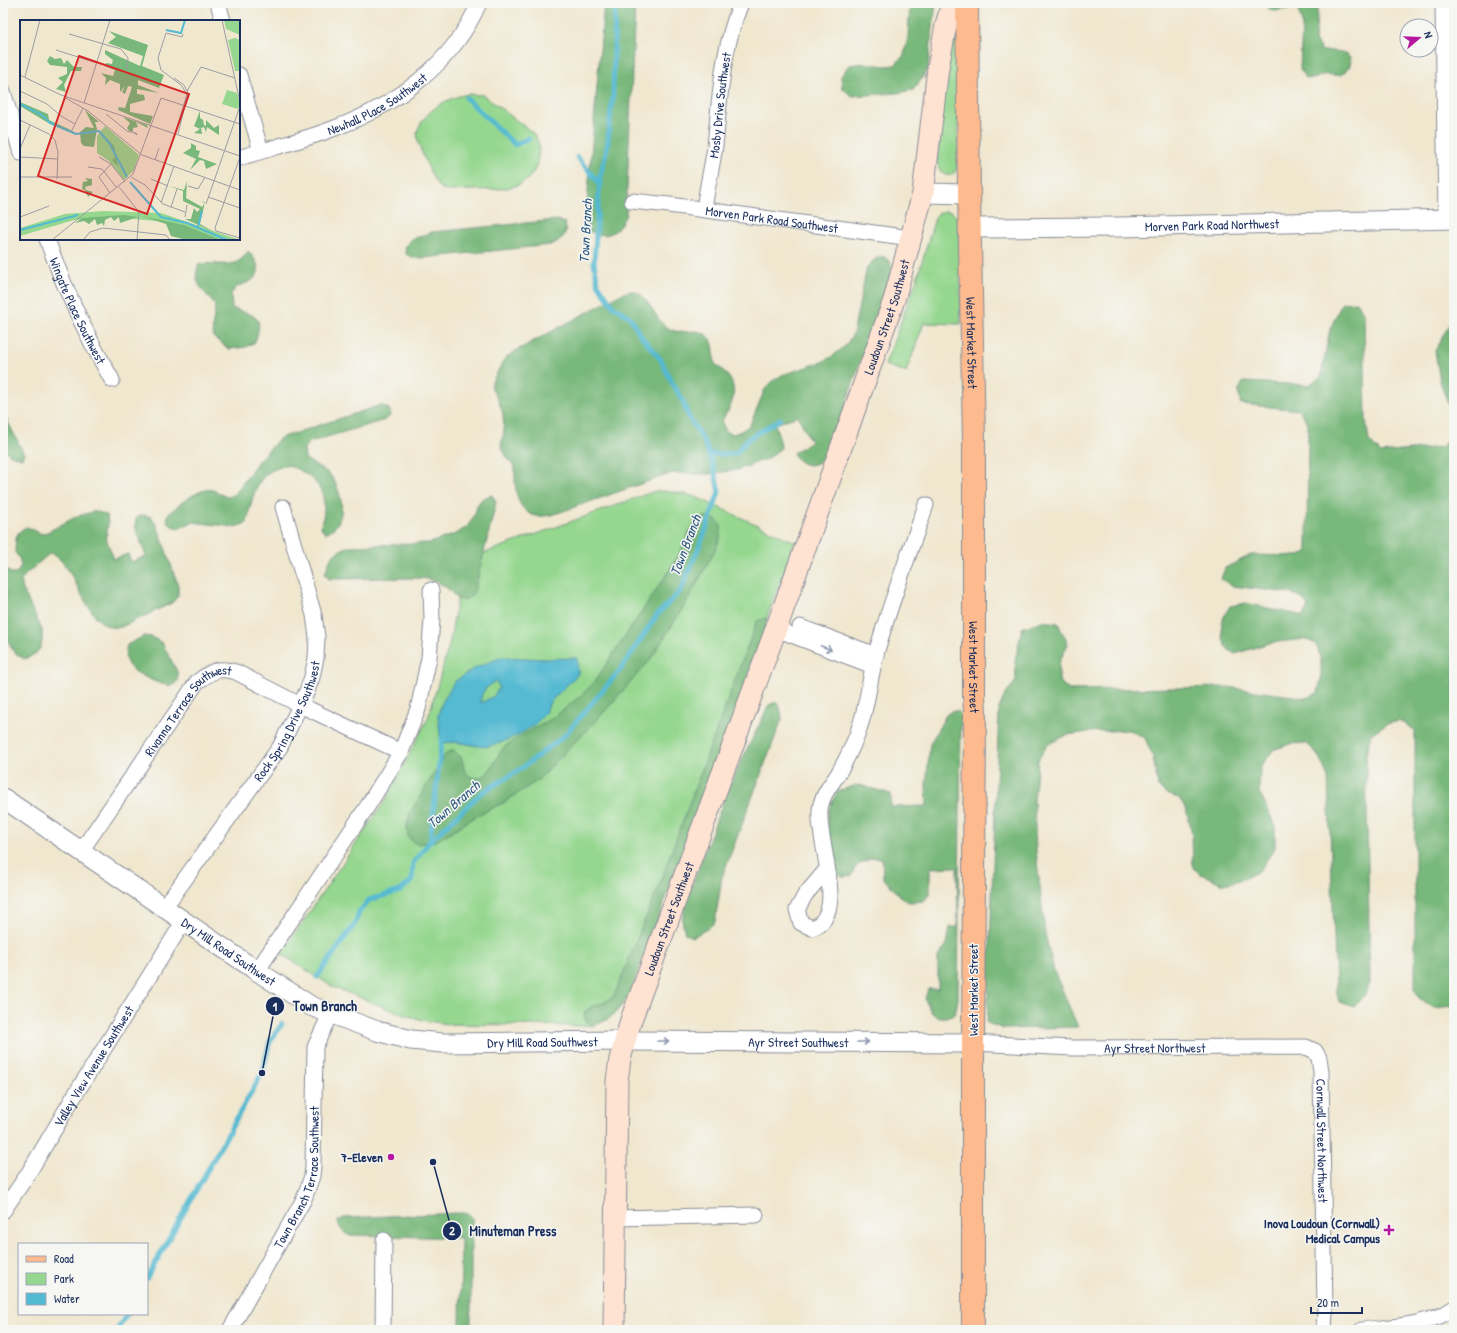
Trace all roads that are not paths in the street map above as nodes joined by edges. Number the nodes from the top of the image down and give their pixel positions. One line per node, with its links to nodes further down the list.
1 (218, 3): 7 (street)
2 (479, 3): 11 (street, Newhall Place Southwest)
3 (741, 3): 16 (street, Mosby Drive Southwest)
4 (952, 3): 13 (main road, Loudoun Street Southwest)
5 (967, 3): 14 (main road, West Market Street)
6 (1443, 3): 17 (street)
7 (223, 20)
8 (240, 78): 11 (street)
9 (3, 91): 10 (street)
10 (20, 150)
11 (261, 151): 12 (street, Newhall Place Southwest)
12 (240, 158)
13 (923, 193): 14 (street); 19 (main road, Loudoun Street Southwest)
14 (969, 194): 18 (main road, West Market Street)
15 (632, 202): 16 (street, Morven Park Road Southwest)
16 (704, 209): 19 (street, Morven Park Road Southwest)
17 (1450, 219): 18 (street, Morven Park Road Northwest)
18 (970, 228): 37 (main road, West Market Street)
19 (911, 238): 25 (main road, Loudoun Street Southwest)
20 (47, 240): 21 (street, Wingate Place Southwest)
21 (112, 380)
22 (926, 505): 26 (street)
23 (283, 507): 27 (street, Rock Spring Drive Southwest)
24 (431, 590): 28 (street)
25 (778, 624): 26 (street); 36 (main road, Loudoun Street Southwest)
26 (875, 661): 31 (street)
27 (300, 704): 28 (street, Rivanna Terrace Southwest); 30 (street, Rivanna Terrace Southwest); 32 (street, Rock Spring Drive Southwest)
28 (401, 752): 34 (street)
29 (3, 798): 30 (street, Dry Mill Road Southwest)
30 (81, 851): 32 (street, Dry Mill Road Southwest)
31 (827, 869)
32 (164, 908): 33 (street, Dry Mill Road Southwest)
33 (184, 921): 34 (street, Dry Mill Road Southwest); 39 (street, Valley View Avenue Southwest)
34 (257, 971): 35 (street, Dry Mill Road Southwest)
35 (330, 1014): 36 (street, Dry Mill Road Southwest); 44 (street, Town Branch Terrace Southwest)
36 (624, 1041): 37 (street, Ayr Street Southwest, one-way to 37); 41 (main road, Loudoun Street Southwest)
37 (973, 1043): 38 (street, Ayr Street Northwest); 47 (main road, West Market Street)
38 (1321, 1071): 48 (street, Cornwall Street Northwest)
39 (3, 1211)
40 (756, 1216): 41 (street)
41 (615, 1218): 46 (main road, Loudoun Street Southwest)
42 (384, 1240): 45 (street)
43 (1454, 1308): 49 (street)
44 (230, 1330)
45 (383, 1330)
46 (614, 1330)
47 (973, 1330)
48 (1324, 1330)
49 (1362, 1330)

